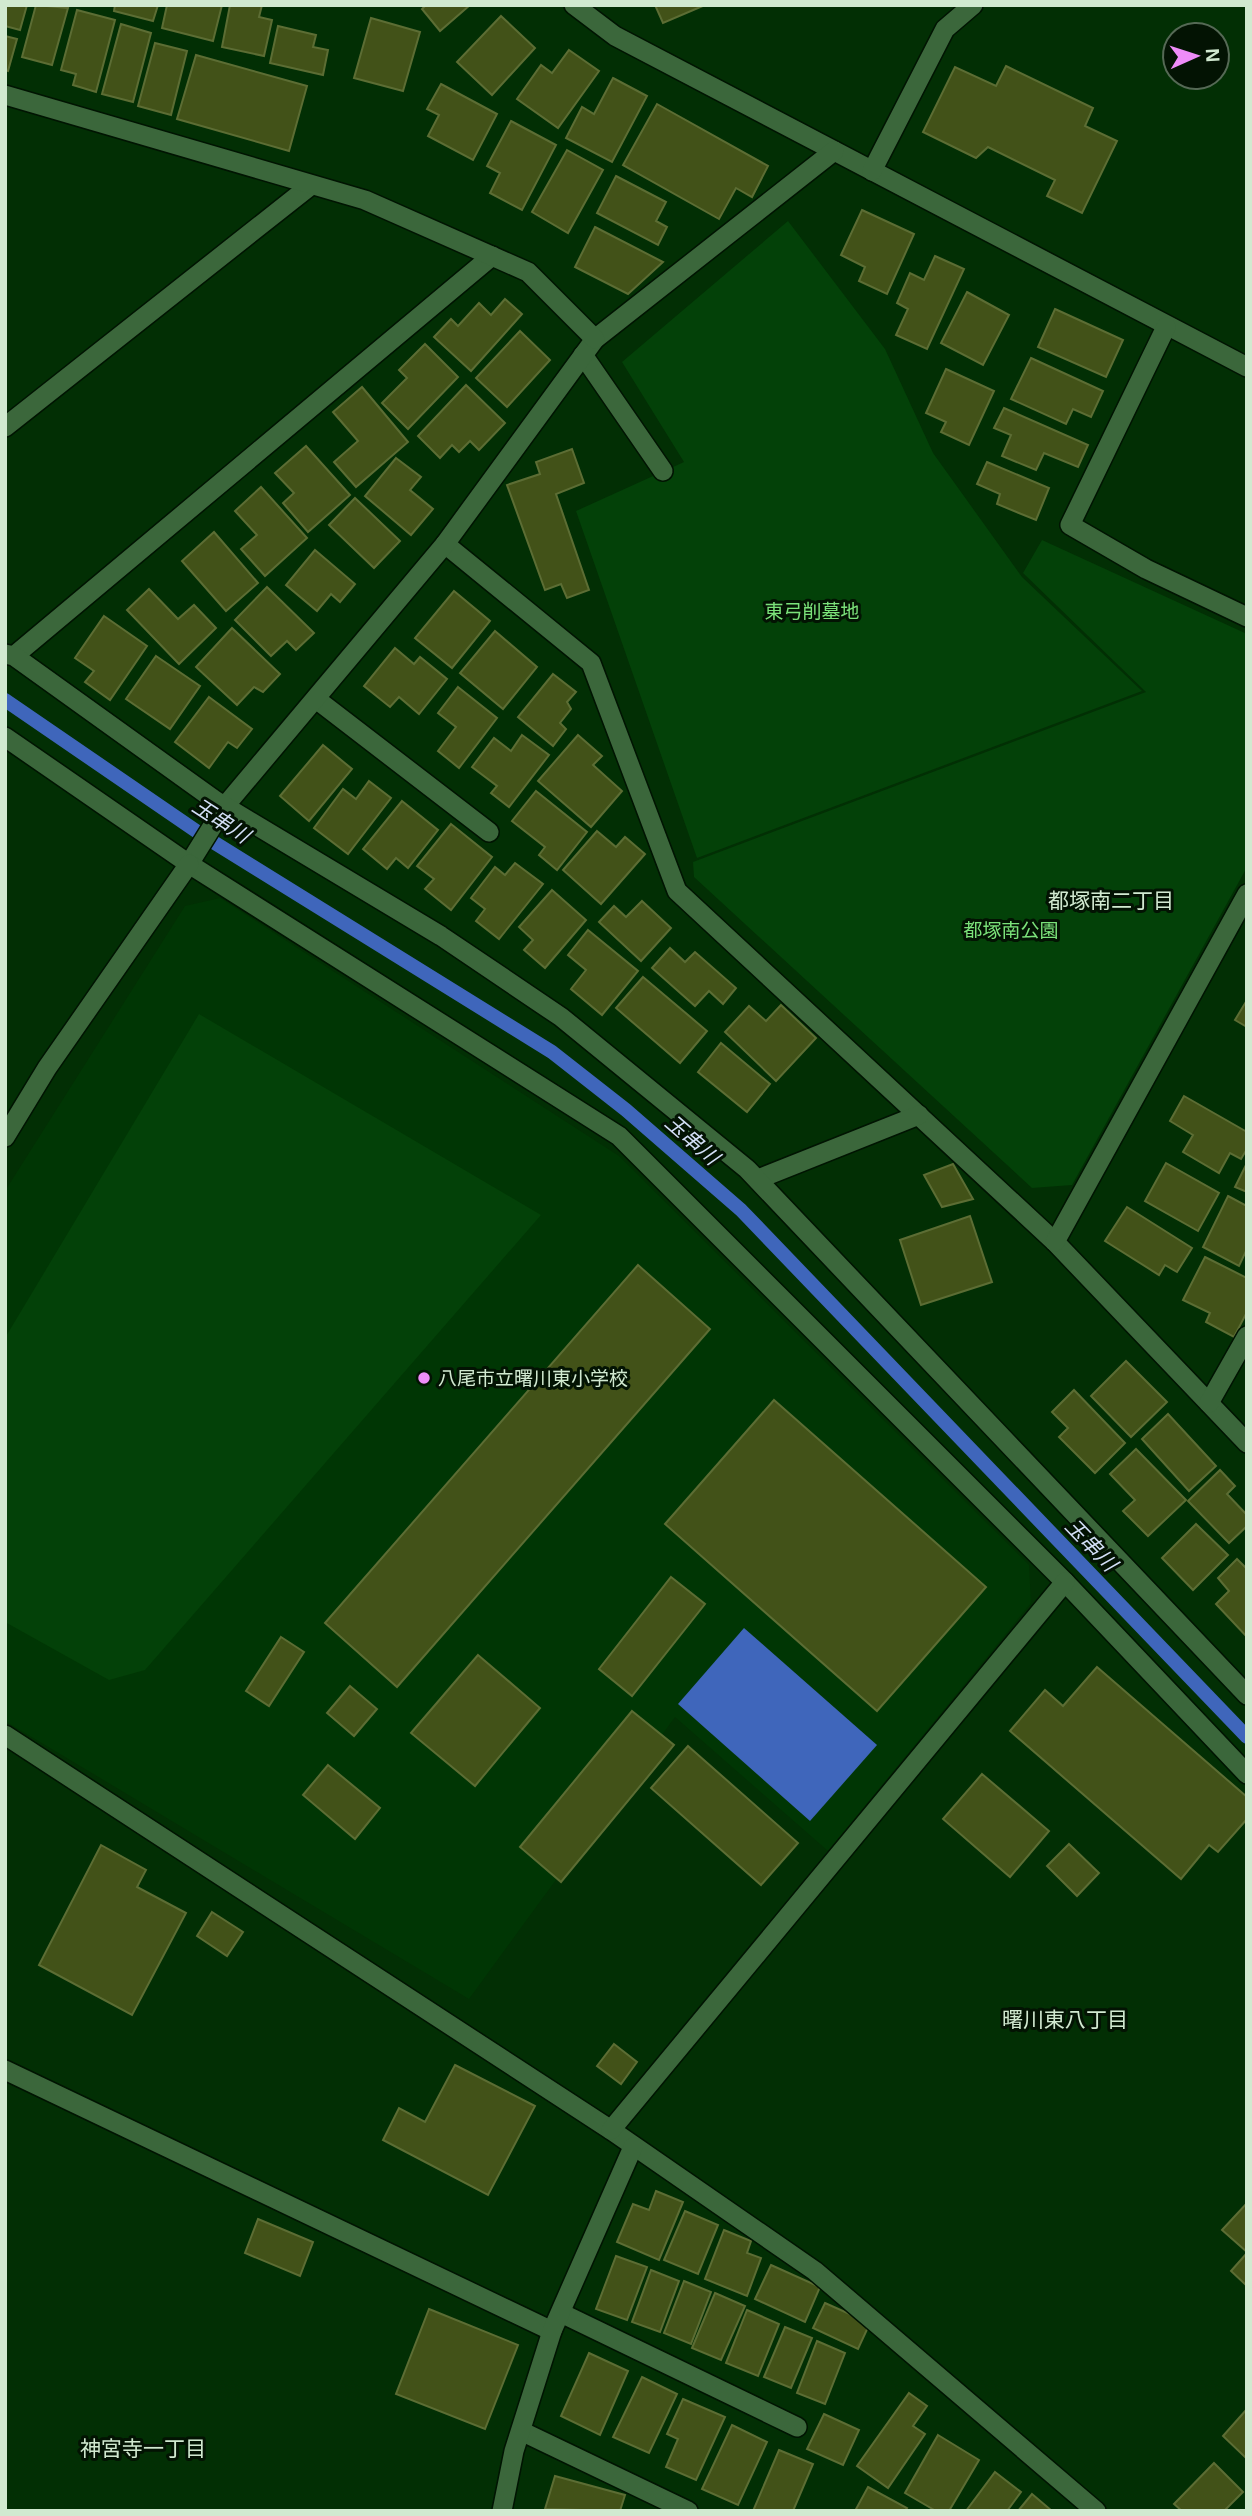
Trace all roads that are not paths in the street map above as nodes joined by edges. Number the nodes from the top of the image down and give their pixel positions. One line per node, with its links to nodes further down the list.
1 (574, 5): 4 (street)
2 (973, 5): 5 (street)
3 (5, 95): 6 (street)
4 (834, 151): 5 (street); 9 (street)
5 (872, 171): 8 (street)
6 (310, 186): 7 (street); 11 (street)
7 (492, 256): 9 (street); 15 (street)
8 (1166, 327): 10 (street); 14 (street)
9 (589, 347): 12 (street); 13 (street)
10 (1247, 367)
11 (5, 427)
12 (663, 471)
13 (445, 544): 16 (street); 22 (street)
14 (1247, 617)
15 (10, 655): 18 (street)
16 (316, 699): 18 (street); 19 (street)
17 (5, 737): 20 (street)
18 (225, 806): 20 (street); 24 (street)
19 (489, 832)
20 (189, 864): 23 (street); 29 (street)
21 (1247, 894): 25 (street)
22 (919, 1115): 24 (street); 25 (street)
23 (5, 1137)
24 (758, 1179): 30 (street)
25 (1055, 1242): 27 (street)
26 (1247, 1336): 27 (street)
27 (1209, 1403): 28 (street)
28 (1247, 1443)
29 (1065, 1582): 32 (street); 34 (street)
30 (1247, 1695)
31 (5, 1735): 34 (street)
32 (1247, 1774)
33 (5, 2070): 37 (street)
34 (611, 2130): 35 (street)
35 (634, 2147): 36 (street); 42 (street)
36 (561, 2313): 37 (street); 38 (street)
37 (552, 2332): 39 (street)
38 (797, 2427)
39 (521, 2431): 40 (street); 41 (street)
40 (502, 2511)
41 (688, 2511)
42 (1096, 2511)

